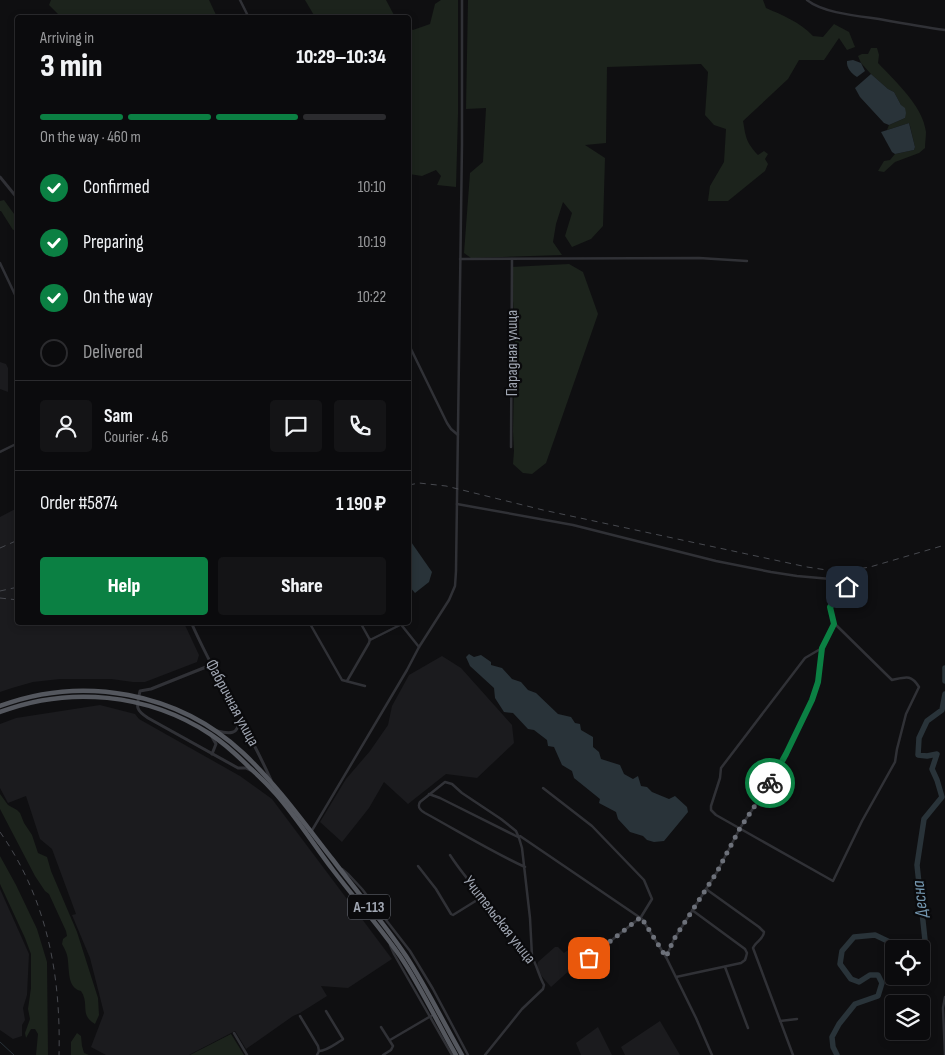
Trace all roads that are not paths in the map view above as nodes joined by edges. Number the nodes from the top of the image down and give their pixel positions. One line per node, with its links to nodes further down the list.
1 (240, 0): 4 (street)
2 (462, 0): 8 (street)
3 (807, 0): 5 (street)
4 (248, 15)
5 (945, 30)
6 (0, 177): 7 (street)
7 (15, 194)
8 (460, 259): 9 (street); 14 (street)
9 (512, 259): 10 (street); 16 (street, Парадная улица)
10 (746, 261)
11 (0, 263): 12 (street)
12 (15, 295)
13 (411, 349): 14 (street)
14 (458, 434): 18 (street)
15 (15, 444): 17 (street)
16 (511, 447)
17 (0, 452)
18 (457, 504): 19 (street); 26 (street)
19 (834, 624): 27 (street); 42 (street)
20 (192, 625): 28 (street, Фабричная улица)
21 (312, 625): 29 (street)
22 (362, 625): 25 (street)
23 (397, 625): 25 (street)
24 (400, 625): 26 (street)
25 (370, 639): 29 (street)
26 (419, 647): 43 (street)
27 (822, 648): 42 (street); 42 (street)
28 (211, 665): 34 (street, Фабричная улица); 37 (street)
29 (347, 681): 30 (street)
30 (365, 686)
31 (0, 706): 32 (highway, А-113)
32 (166, 708): 33 (highway, А-113); 35 (highway, А-113); 36 (highway, А-113)
33 (0, 712)
34 (238, 714): 35 (street); 39 (street, Фабричная улица)
35 (213, 729): 39 (highway, А-113)
36 (207, 732): 37 (street); 38 (highway, А-113)
37 (212, 754): 38 (street)
38 (256, 773): 53 (highway, А-113)
39 (273, 783): 43 (highway, А-113)
40 (543, 788): 52 (street)
41 (429, 794): 44 (street); 44 (street); 48 (street)
42 (740, 828): 49 (street)
43 (311, 832): 46 (highway, А-113)
44 (519, 836): 48 (street); 52 (street)
45 (450, 855): 50 (street, Учительская улица)
46 (335, 863): 74 (highway, А-113); 75 (street)
47 (418, 866): 50 (street)
48 (524, 867): 54 (street)
49 (706, 890): 51 (street); 64 (street)
50 (482, 897): 54 (street, Учительская улица)
51 (692, 910): 55 (street); 57 (street)
52 (641, 917): 55 (street); 56 (street)
53 (387, 939): 62 (street); 73 (highway, А-113)
54 (532, 956): 76 (street, Учительская улица)
55 (666, 957): 58 (street)
56 (589, 958)
57 (725, 966): 58 (street); 66 (street)
58 (676, 977): 77 (street)
59 (945, 997): 79 (street)
60 (326, 1011): 69 (street)
61 (300, 1016): 69 (street)
62 (431, 1016): 68 (street); 73 (street)
63 (797, 1019): 64 (street)
64 (780, 1022): 78 (street)
65 (381, 1027): 68 (street)
66 (748, 1028)
67 (234, 1033): 70 (street)
68 (390, 1040): 72 (street)
69 (319, 1051): 71 (street)
70 (247, 1055)
71 (318, 1055)
72 (383, 1055)
73 (454, 1055)
74 (462, 1055)
75 (468, 1055)
76 (485, 1055)
77 (712, 1055)
78 (793, 1055)
79 (945, 1055)

